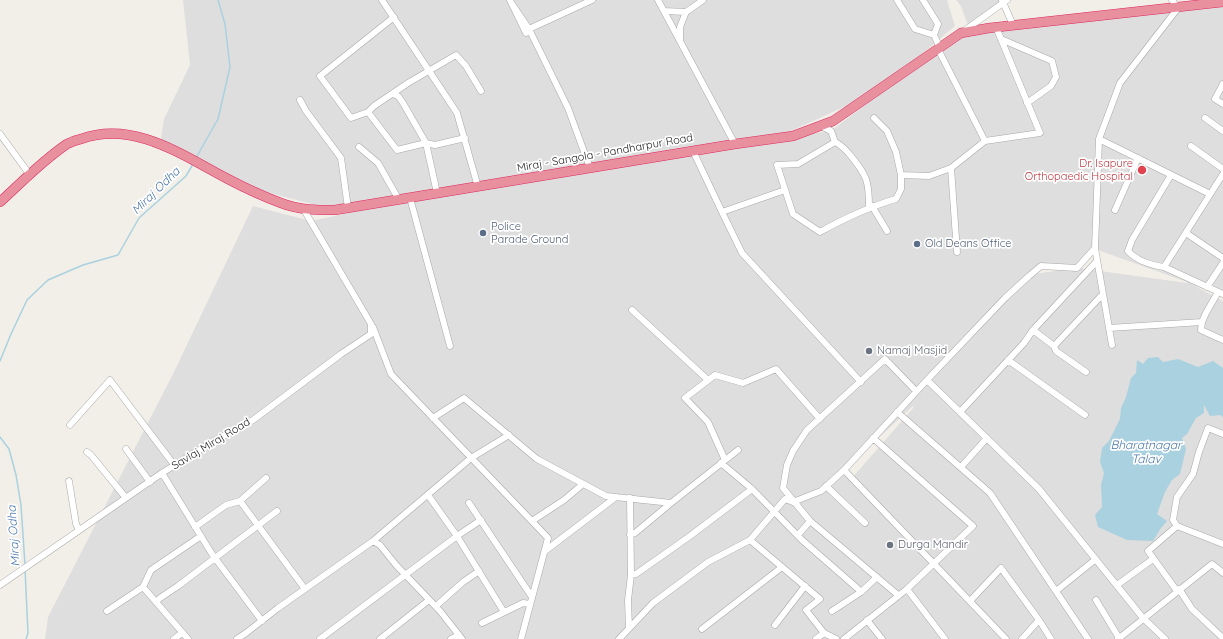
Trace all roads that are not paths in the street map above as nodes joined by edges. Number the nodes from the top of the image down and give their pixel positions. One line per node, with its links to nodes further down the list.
1 (382, 0): 15 (street)
2 (519, 0): 10 (street)
3 (592, 0): 18 (street)
4 (658, 0): 13 (street)
5 (703, 0): 14 (street)
6 (897, 0): 20 (street)
7 (923, 0): 20 (street)
8 (1172, 0): 12 (street)
9 (1004, 1): 16 (street); 19 (street)
10 (511, 2): 18 (street)
11 (1223, 2): 12 (highway, Miraj - Sangola - Pandharpur Road)
12 (1178, 8): 16 (highway, Miraj - Sangola - Pandharpur Road); 38 (street)
13 (664, 11): 14 (street); 22 (street)
14 (686, 12): 22 (street)
15 (394, 17): 24 (street); 31 (street)
16 (1013, 25): 17 (highway, Miraj - Sangola - Pandharpur Road)
17 (996, 27): 19 (highway, Miraj - Sangola - Pandharpur Road); 21 (street)
18 (529, 29): 47 (street)
19 (961, 33): 23 (highway, Miraj - Sangola - Pandharpur Road)
20 (934, 35): 23 (street)
21 (1001, 40): 29 (street); 29 (street)
22 (680, 41): 42 (street)
23 (939, 49): 34 (highway, Miraj - Sangola - Pandharpur Road); 39 (street)
24 (429, 70): 26 (street); 27 (street); 37 (street)
25 (1222, 89): 30 (street)
26 (481, 91)
27 (393, 94): 31 (street); 40 (street)
28 (300, 100): 63 (street)
29 (1028, 102): 39 (street)
30 (1223, 104)
31 (368, 112): 40 (street)
32 (874, 118): 52 (street)
33 (1205, 118): 35 (street)
34 (821, 126): 41 (street); 42 (highway, Miraj - Sangola - Pandharpur Road)
35 (1223, 131)
36 (0, 134): 51 (street)
37 (465, 138): 40 (street); 55 (street)
38 (1100, 139): 46 (street); 69 (street)
39 (985, 141): 48 (street)
40 (426, 142): 57 (street)
41 (834, 142): 56 (street); 62 (street)
42 (735, 144): 45 (highway, Miraj - Sangola - Pandharpur Road)
43 (1191, 146): 49 (street)
44 (359, 147): 60 (street)
45 (693, 151): 47 (highway, Miraj - Sangola - Pandharpur Road); 66 (street)
46 (1138, 158): 53 (street); 65 (street)
47 (590, 168): 55 (highway, Miraj - Sangola - Pandharpur Road)
48 (951, 168): 52 (street); 70 (street)
49 (1223, 169)
50 (1223, 174): 54 (street)
51 (30, 175): 61 (highway, Miraj - Sangola - Pandharpur Road); 64 (highway, Miraj - Sangola - Pandharpur Road)
52 (901, 175): 62 (street)
53 (1171, 175): 58 (street); 74 (street)
54 (1220, 184): 58 (street)
55 (478, 187): 57 (highway, Miraj - Sangola - Pandharpur Road)
56 (785, 190): 62 (street); 66 (street)
57 (437, 194): 59 (highway, Miraj - Sangola - Pandharpur Road)
58 (1210, 194): 68 (street)
59 (410, 198): 60 (highway, Miraj - Sangola - Pandharpur Road); 85 (street)
60 (399, 200): 63 (highway, Miraj - Sangola - Pandharpur Road)
61 (0, 202)
62 (871, 207): 67 (street)
63 (348, 208): 64 (highway, Miraj - Sangola - Pandharpur Road)
64 (304, 210): 80 (street)
65 (1115, 210)
66 (722, 212): 91 (street)
67 (887, 231)
68 (1186, 233): 71 (street); 74 (street)
69 (1095, 248): 72 (street); 90 (street)
70 (957, 252)
71 (1223, 258)
72 (1097, 261): 77 (street); 82 (street)
73 (1223, 263): 75 (street)
74 (1164, 267): 75 (street)
75 (1208, 287): 76 (street)
76 (1220, 293): 79 (street)
77 (1103, 294): 81 (street); 86 (street)
78 (632, 310): 89 (street)
79 (1202, 322): 81 (street); 83 (street)
80 (371, 324): 96 (street); 108 (street, Savlaj Miraj Road)
81 (1109, 328): 84 (street)
82 (1033, 330): 86 (street); 87 (street)
83 (1223, 340)
84 (1112, 345)
85 (450, 346)
86 (1054, 346): 88 (street)
87 (1008, 360): 94 (street); 95 (street)
88 (1086, 372)
89 (708, 380): 97 (street); 107 (street)
90 (926, 380): 92 (street); 94 (street)
91 (861, 382): 92 (street); 97 (street)
92 (916, 391): 93 (street)
93 (897, 412): 101 (street); 109 (street)
94 (960, 412): 102 (street)
95 (1085, 415)
96 (433, 418): 100 (street); 106 (street)
97 (820, 419): 123 (street)
98 (70, 425): 108 (street)
99 (1223, 434): 133 (street)
100 (509, 435): 106 (street); 115 (street)
101 (873, 438): 110 (street); 147 (street)
102 (987, 438): 109 (street); 145 (street)
103 (126, 449): 114 (street)
104 (738, 450): 107 (street)
105 (87, 452): 120 (street)
106 (472, 458): 118 (street); 129 (street)
107 (723, 462): 117 (street); 125 (street)
108 (175, 466): 111 (street, Savlaj Miraj Road)
109 (961, 467): 161 (street)
110 (844, 470): 116 (street); 147 (street)
111 (162, 473): 114 (street, Savlaj Miraj Road); 134 (street)
112 (266, 478): 122 (street)
113 (69, 481): 135 (street)
114 (150, 482): 120 (street, Savlaj Miraj Road)
115 (583, 484): 119 (street); 129 (street)
116 (826, 486): 123 (street); 131 (street)
117 (752, 489): 127 (street); 152 (street)
118 (428, 495): 139 (street); 141 (street)
119 (616, 497): 121 (street); 143 (street)
120 (126, 498): 135 (street, Savlaj Miraj Road)
121 (630, 498): 125 (street); 136 (street)
122 (240, 501): 132 (street); 134 (street)
123 (793, 502): 127 (street); 130 (street)
124 (470, 503): 128 (street)
125 (671, 503): 136 (street)
126 (277, 511): 132 (street)
127 (775, 512): 137 (street); 140 (street)
128 (481, 520): 139 (street); 164 (street)
129 (532, 521): 143 (street)
130 (810, 521): 137 (street); 153 (street)
131 (865, 523)
132 (258, 526): 144 (street); 158 (street)
133 (1177, 526): 142 (street); 146 (street)
134 (195, 527): 138 (street)
135 (79, 530): 154 (street, Savlaj Miraj Road)
136 (630, 535): 152 (street)
137 (798, 535): 162 (street)
138 (201, 536): 144 (street); 157 (street)
139 (457, 536): 149 (street); 151 (street)
140 (750, 540): 148 (street); 180 (street)
141 (373, 541): 151 (street); 158 (street)
142 (1223, 544)
143 (545, 551): 164 (street)
144 (215, 558): 168 (street); 177 (street)
145 (1096, 559): 155 (street); 161 (street)
146 (1153, 559): 155 (street); 160 (street)
147 (934, 563): 159 (street); 167 (street)
148 (782, 567): 156 (street); 181 (street)
149 (479, 571): 170 (street); 173 (street)
150 (1223, 573): 160 (street)
151 (405, 575): 165 (street); 190 (street)
152 (631, 575): 180 (street)
153 (877, 577): 162 (street); 163 (street)
154 (0, 585)
155 (1117, 585): 174 (street)
156 (804, 586): 179 (street); 183 (street)
157 (143, 587): 168 (street); 171 (street)
158 (305, 589): 177 (street)
159 (907, 589): 163 (street); 199 (street)
160 (1178, 590): 174 (street); 186 (street)
161 (1056, 591): 203 (street)
162 (861, 592): 172 (street)
163 (898, 595): 175 (street)
164 (532, 597): 169 (street)
165 (429, 600): 170 (street); 191 (street)
166 (1096, 600): 185 (street)
167 (970, 601): 176 (street); 200 (street)
168 (156, 602): 182 (street)
169 (530, 604): 173 (street); 193 (street)
170 (436, 606): 184 (street)
171 (106, 611)
172 (832, 611)
173 (504, 612): 178 (street)
174 (1143, 618): 185 (street); 204 (street)
175 (868, 620): 197 (street); 198 (street)
176 (1039, 620): 201 (street); 202 (street)
177 (262, 621): 189 (street)
178 (482, 623)
179 (775, 625)
180 (629, 628): 194 (street)
181 (702, 629)
182 (182, 632): 187 (street); 188 (street)
183 (824, 633): 195 (street); 196 (street)
184 (461, 637): 192 (street)
185 (1119, 638)
186 (1223, 638)
187 (174, 639)
188 (188, 639)
189 (237, 639)
190 (320, 639)
191 (380, 639)
192 (452, 639)
193 (521, 639)
194 (620, 639)
195 (816, 639)
196 (836, 639)
197 (844, 639)
198 (882, 639)
199 (945, 639)
200 (1006, 639)
201 (1022, 639)
202 (1051, 639)
203 (1088, 639)
204 (1165, 639)

